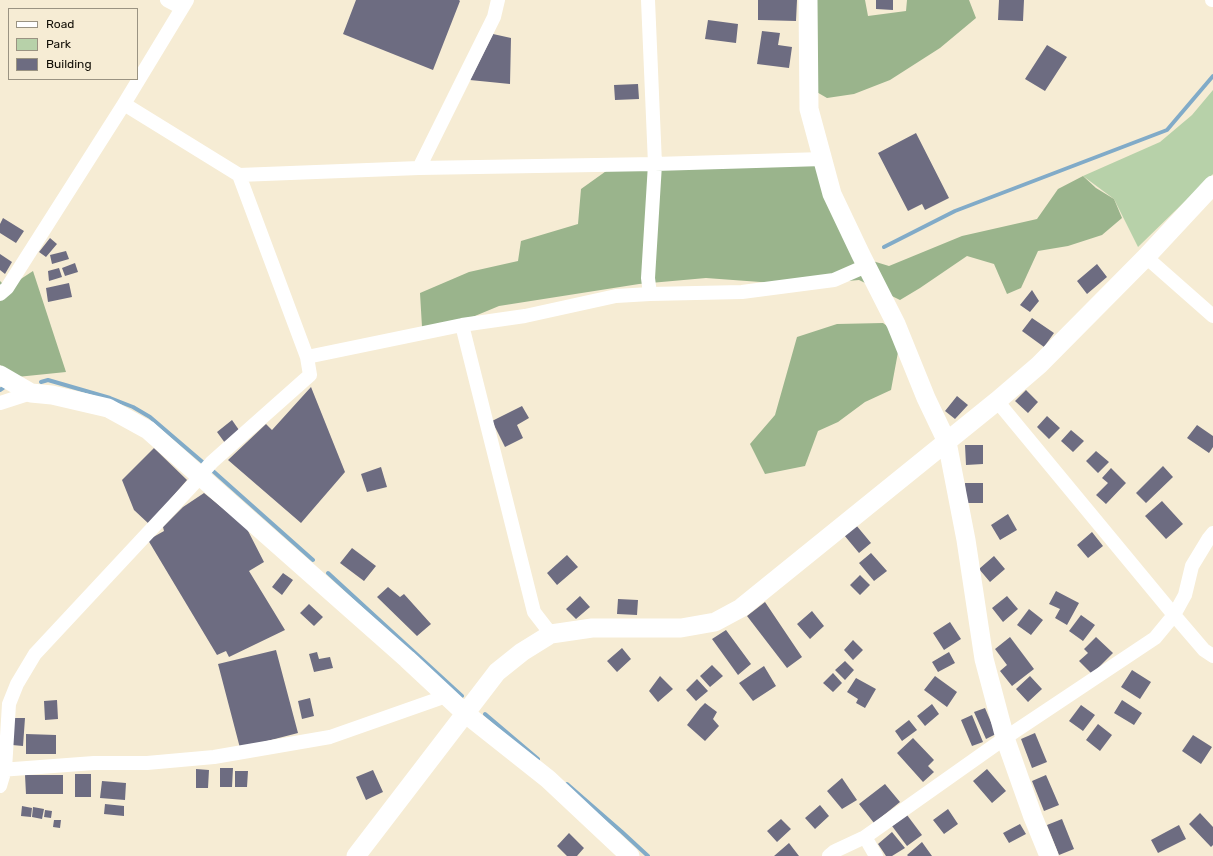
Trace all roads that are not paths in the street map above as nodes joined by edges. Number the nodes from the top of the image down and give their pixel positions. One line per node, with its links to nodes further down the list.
1 (167, 0): 5 (street)
2 (498, 0): 9 (street)
3 (648, 0): 8 (street)
4 (808, 0): 7 (street)
5 (184, 4): 6 (street)
6 (124, 104): 10 (street); 14 (street)
7 (823, 159): 8 (street); 13 (street)
8 (655, 164): 9 (street); 15 (street)
9 (419, 168): 10 (street)
10 (239, 175): 18 (street)
11 (1213, 185): 12 (street)
12 (1146, 257): 16 (street); 21 (street)
13 (866, 266): 15 (street); 23 (street)
14 (0, 294)
15 (650, 294): 17 (street)
16 (1213, 316)
17 (462, 325): 18 (street); 27 (street)
18 (307, 357): 24 (street)
19 (0, 375): 20 (street)
20 (31, 393): 22 (street); 24 (street)
21 (997, 401): 23 (street); 26 (street)
22 (0, 403)
23 (947, 442): 27 (street); 31 (street)
24 (206, 470): 29 (street); 32 (street)
25 (1213, 533): 26 (street)
26 (1174, 615): 28 (street); 31 (street)
27 (551, 634): 30 (street)
28 (1213, 656)
29 (445, 695): 30 (street); 32 (street)
30 (466, 714): 35 (street); 36 (street)
31 (1005, 738): 34 (street); 39 (street)
32 (3, 770): 33 (street)
33 (0, 786)
34 (865, 837): 37 (street); 38 (street)
35 (356, 856)
36 (630, 856)
37 (828, 856)
38 (876, 856)
39 (1049, 856)

